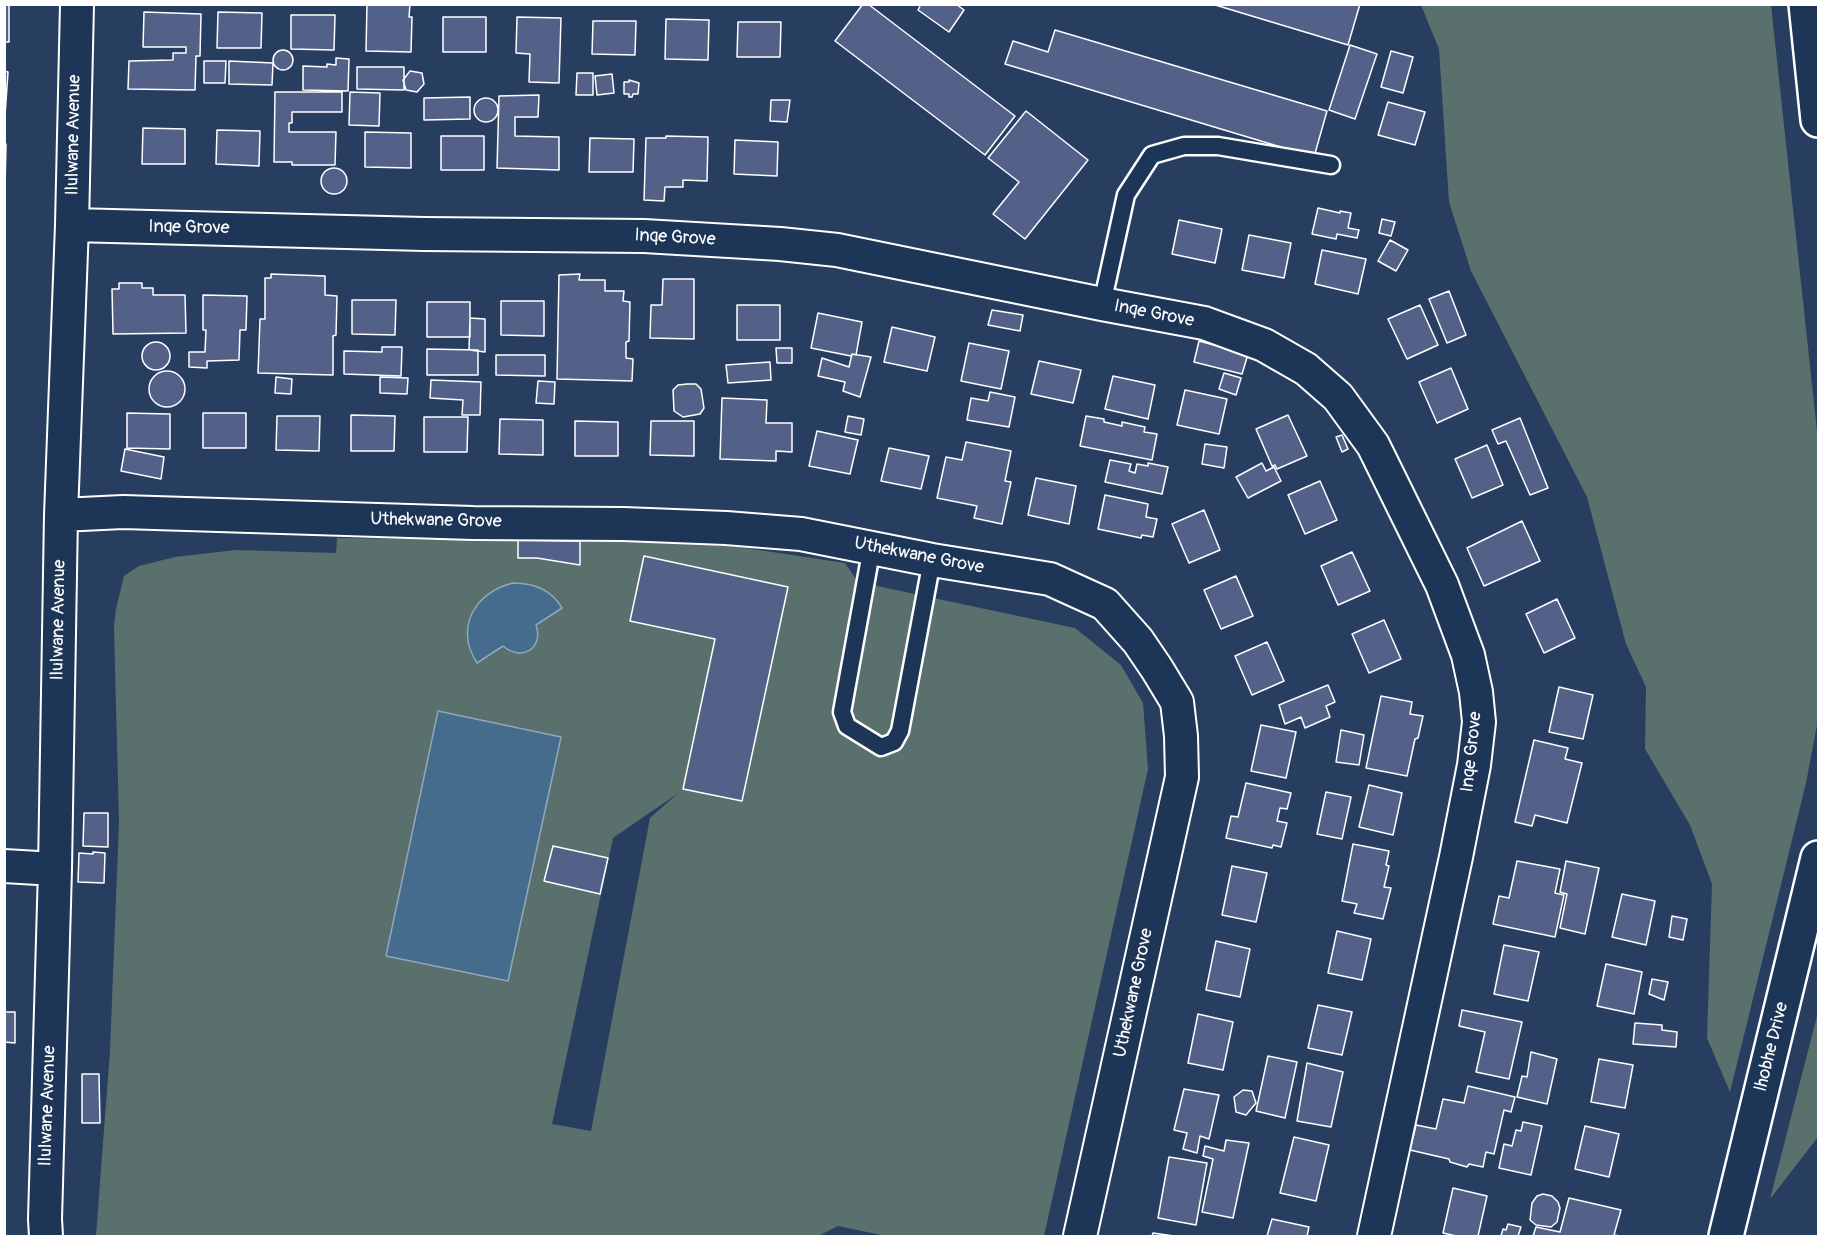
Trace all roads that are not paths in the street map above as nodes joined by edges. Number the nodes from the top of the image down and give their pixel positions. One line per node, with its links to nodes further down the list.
1 (77, 4): 5 (street, Ilulwane Avenue)
2 (1806, 4): 3 (street)
3 (1818, 120)
4 (1331, 165): 6 (lane)
5 (72, 225): 6 (street, Inqe Grove); 7 (street, Ilulwane Avenue)
6 (1102, 304): 15 (street, Inqe Grove)
7 (61, 515): 8 (street, Uthekwane Grove); 12 (street, Ilulwane Avenue)
8 (872, 547): 9 (street, Uthekwane Grove); 9 (lane)
9 (932, 560): 14 (street, Uthekwane Grove)
10 (1818, 858): 16 (street, Ihobhe Drive)
11 (4, 866): 12 (street)
12 (55, 869): 13 (street, Ilulwane Avenue)
13 (46, 1236)
14 (1080, 1236)
15 (1374, 1236)
16 (1726, 1236)

